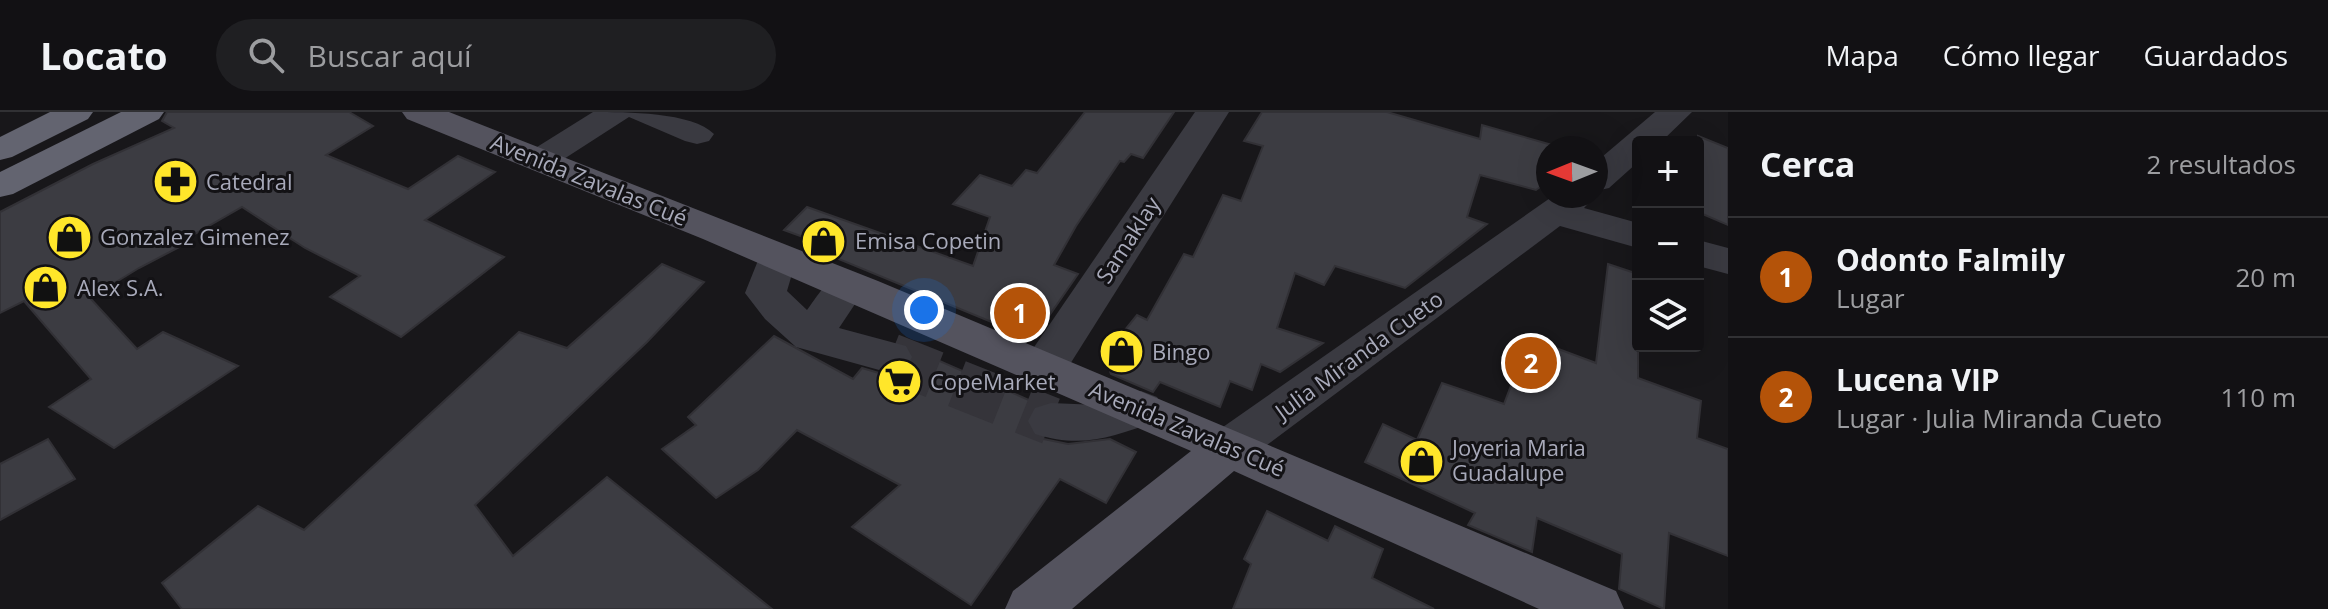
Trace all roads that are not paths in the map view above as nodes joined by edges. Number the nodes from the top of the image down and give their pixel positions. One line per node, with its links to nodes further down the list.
1 (76, 112): 11 (highway)
2 (147, 112): 14 (highway)
3 (419, 112): 12 (main road, Avenida Zavalas Cué)
4 (616, 112): 12 (street)
5 (642, 112): 8 (street)
6 (1212, 112): 24 (street, Samaklay)
7 (1675, 112): 9 (street)
8 (697, 134)
9 (1647, 136)
10 (1632, 149): 13 (street)
11 (0, 150)
12 (541, 159): 19 (main road, Avenida Zavalas Cué)
13 (1608, 170)
14 (0, 186)
15 (1563, 208): 27 (street, Julia Miranda Cueto)
16 (1574, 208): 17 (street)
17 (1632, 233)
18 (1704, 255): 20 (street)
19 (777, 257): 21 (main road, Avenida Zavalas Cué); 22 (street)
20 (1728, 261)
21 (847, 286): 22 (street); 24 (main road, Avenida Zavalas Cué)
22 (811, 336): 23 (street)
23 (890, 357)
24 (1044, 368): 25 (main road, Avenida Zavalas Cué)
25 (1141, 409): 26 (street); 27 (main road, Avenida Zavalas Cué)
26 (1051, 421)
27 (1230, 447): 28 (main road, Julia Miranda Cueto); 29 (main road, Avenida Zavalas Cué)
28 (1032, 609)
29 (1597, 609)

